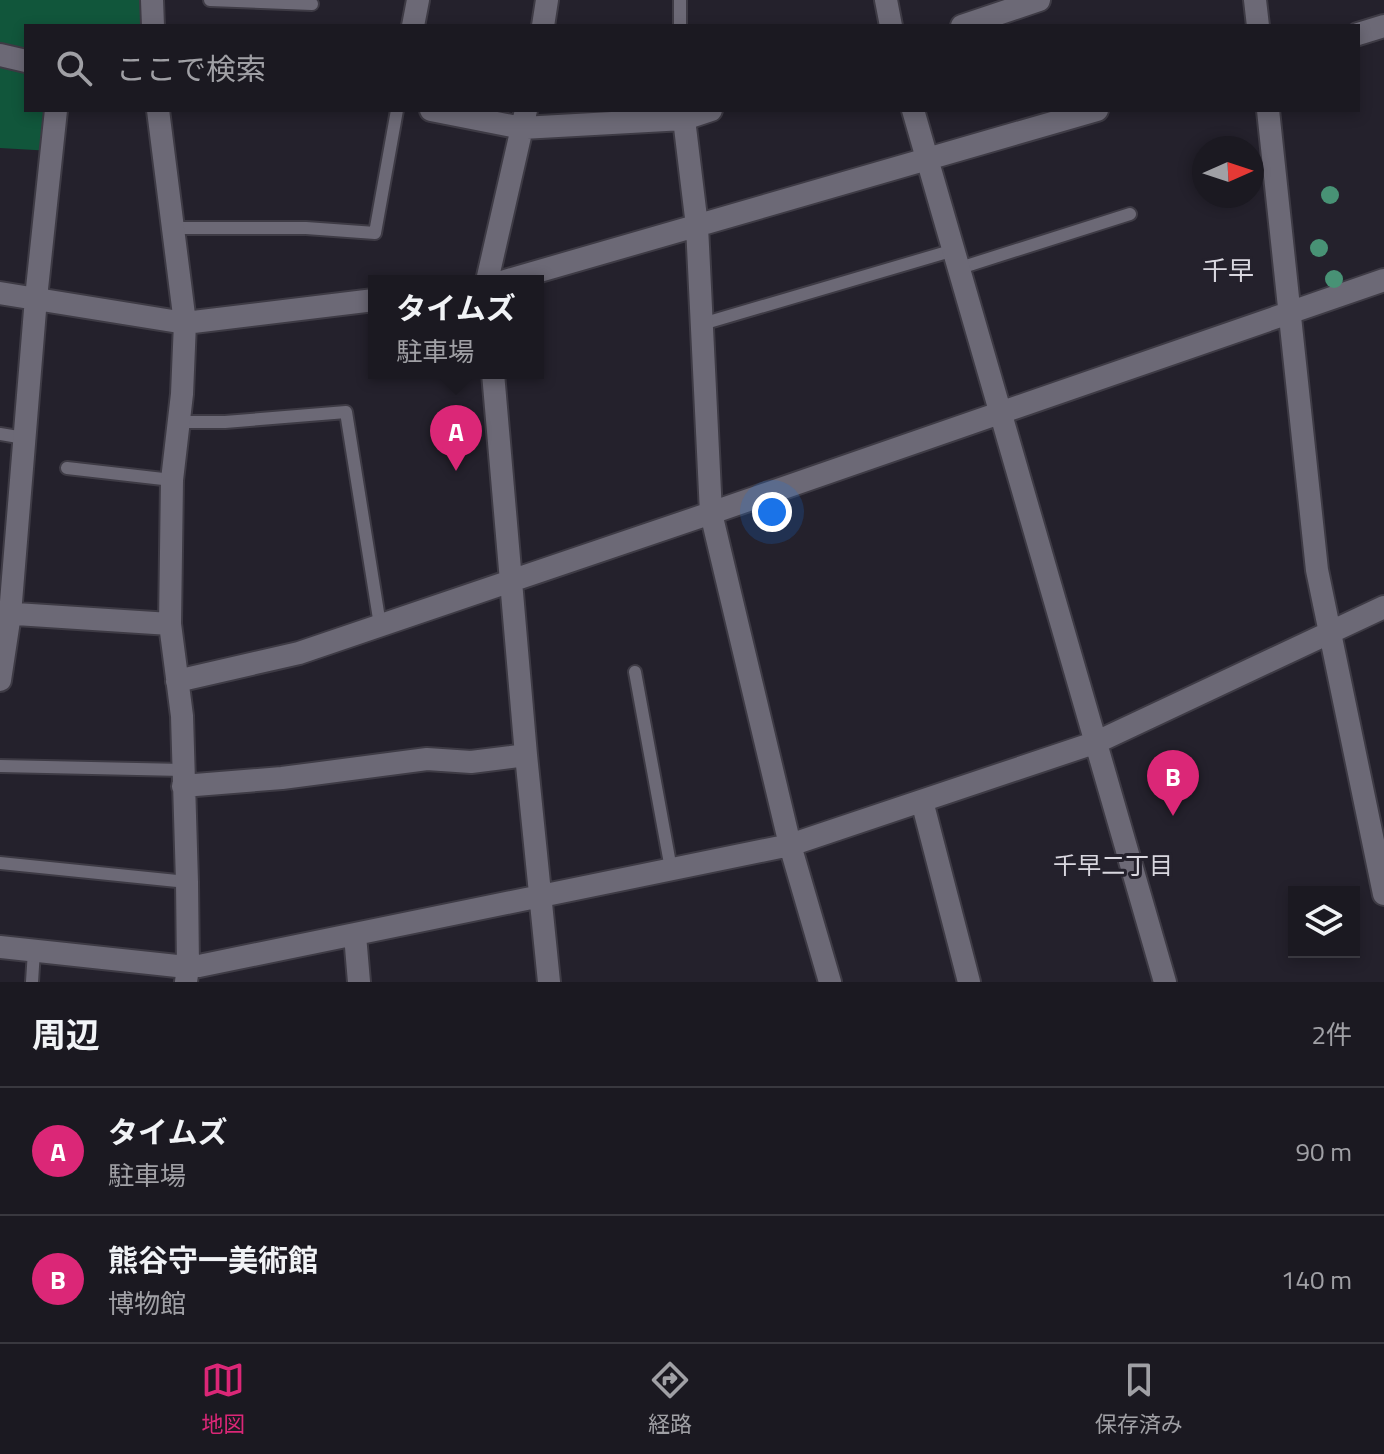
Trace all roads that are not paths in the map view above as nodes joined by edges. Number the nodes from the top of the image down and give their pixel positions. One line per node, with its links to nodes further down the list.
1 (152, 0): 10 (street)
2 (210, 0): 9 (lane)
3 (418, 0): 11 (street)
4 (547, 0): 12 (street)
5 (680, 0): 13 (lane)
6 (886, 0): 14 (street)
7 (1255, 0): 16 (street)
8 (1033, 1): 15 (street)
9 (312, 4)
10 (153, 24)
11 (413, 24)
12 (543, 24)
13 (680, 24)
14 (891, 24)
15 (968, 24)
16 (1258, 24)
17 (1384, 26): 18 (street)
18 (1360, 33)
19 (0, 55): 20 (street)
20 (24, 61)
21 (56, 112): 39 (street)
22 (158, 112): 33 (street)
23 (397, 112): 33 (lane)
24 (452, 112): 29 (street)
25 (914, 112): 30 (street)
26 (1090, 112): 30 (street)
27 (1268, 112): 41 (street)
28 (683, 115): 29 (street); 32 (street)
29 (524, 119): 35 (street)
30 (928, 159): 32 (street); 34 (street)
31 (1130, 214): 34 (lane)
32 (697, 226): 36 (street); 43 (street)
33 (172, 228): 42 (street)
34 (957, 259): 43 (lane); 45 (street)
35 (488, 275)
36 (526, 275)
37 (1384, 280): 41 (street)
38 (0, 293): 39 (street)
39 (36, 298): 42 (street); 48 (street)
40 (368, 301): 42 (street)
41 (1290, 312): 45 (street); 57 (street)
42 (185, 323): 46 (street)
43 (702, 324): 51 (street)
44 (494, 379): 52 (street)
45 (1002, 412): 51 (street); 61 (street)
46 (178, 422): 50 (street); 56 (lane)
47 (0, 434): 48 (lane)
48 (24, 438): 54 (street)
49 (67, 468): 50 (lane)
50 (172, 480): 55 (street)
51 (711, 513): 52 (street); 66 (street)
52 (511, 581): 56 (street); 62 (street)
53 (1384, 607): 57 (street)
54 (5, 614): 55 (street); 59 (street)
55 (170, 624): 60 (street)
56 (380, 625): 60 (street)
57 (1329, 633): 61 (street); 70 (street)
58 (635, 672): 68 (lane)
59 (0, 680)
60 (177, 681): 64 (street)
61 (1097, 742): 65 (street); 76 (street)
62 (526, 755): 64 (street); 71 (street)
63 (0, 766): 64 (lane)
64 (183, 778): 69 (street)
65 (922, 801): 66 (street); 81 (street)
66 (790, 845): 68 (street); 80 (street)
67 (0, 863): 69 (lane)
68 (671, 869): 71 (street)
69 (187, 882): 75 (street)
70 (1384, 894)
71 (540, 895): 72 (street); 79 (street)
72 (355, 935): 75 (street); 78 (street)
73 (0, 947): 74 (street)
74 (34, 951): 75 (street); 77 (lane)
75 (187, 974)
76 (1160, 981)
77 (32, 982)
78 (359, 982)
79 (549, 982)
80 (830, 982)
81 (969, 982)

